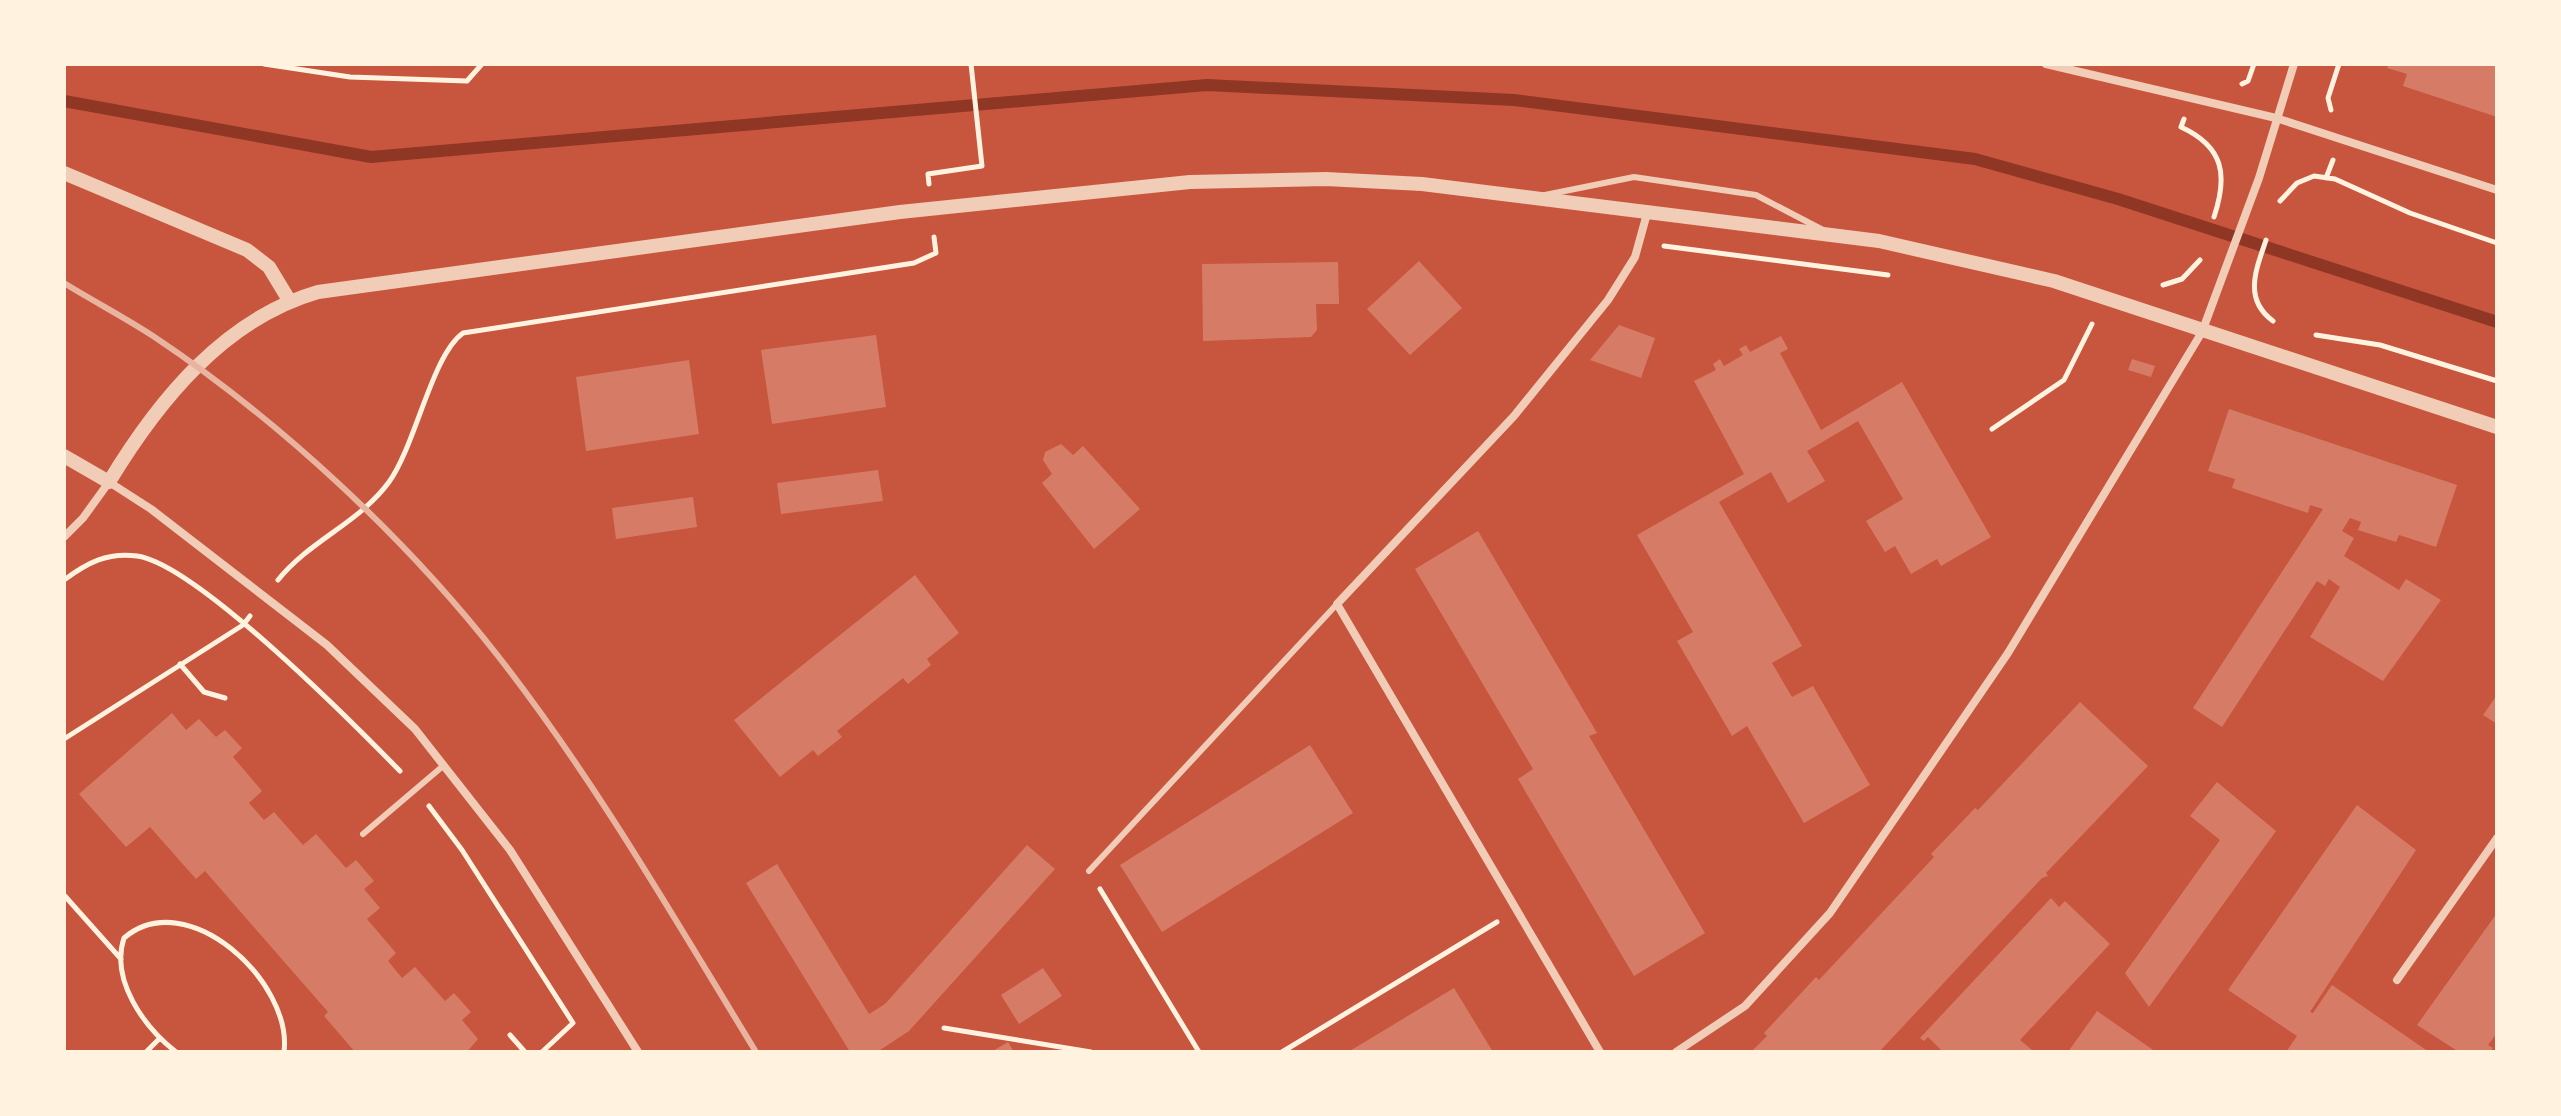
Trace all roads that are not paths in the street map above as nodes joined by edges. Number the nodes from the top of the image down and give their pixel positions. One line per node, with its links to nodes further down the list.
1 (2046, 64): 3 (street)
2 (2294, 64): 3 (street)
3 (2276, 118): 5 (street); 10 (street)
4 (64, 173): 9 (street)
5 (2497, 190)
6 (1537, 197): 7 (street); 8 (lane); 9 (street)
7 (1648, 210): 8 (street); 15 (street)
8 (1833, 235): 10 (street)
9 (289, 300): 13 (street)
10 (2202, 332): 11 (street); 23 (street)
11 (2497, 427)
12 (64, 456): 13 (street)
13 (109, 482): 14 (street); 16 (street)
14 (64, 537)
15 (1337, 604): 19 (lane); 22 (street)
16 (443, 766): 17 (lane); 21 (street)
17 (363, 834)
18 (2497, 838): 20 (street)
19 (1089, 871)
20 (2397, 980)
21 (636, 1051)
22 (1600, 1052)
23 (1676, 1052)

